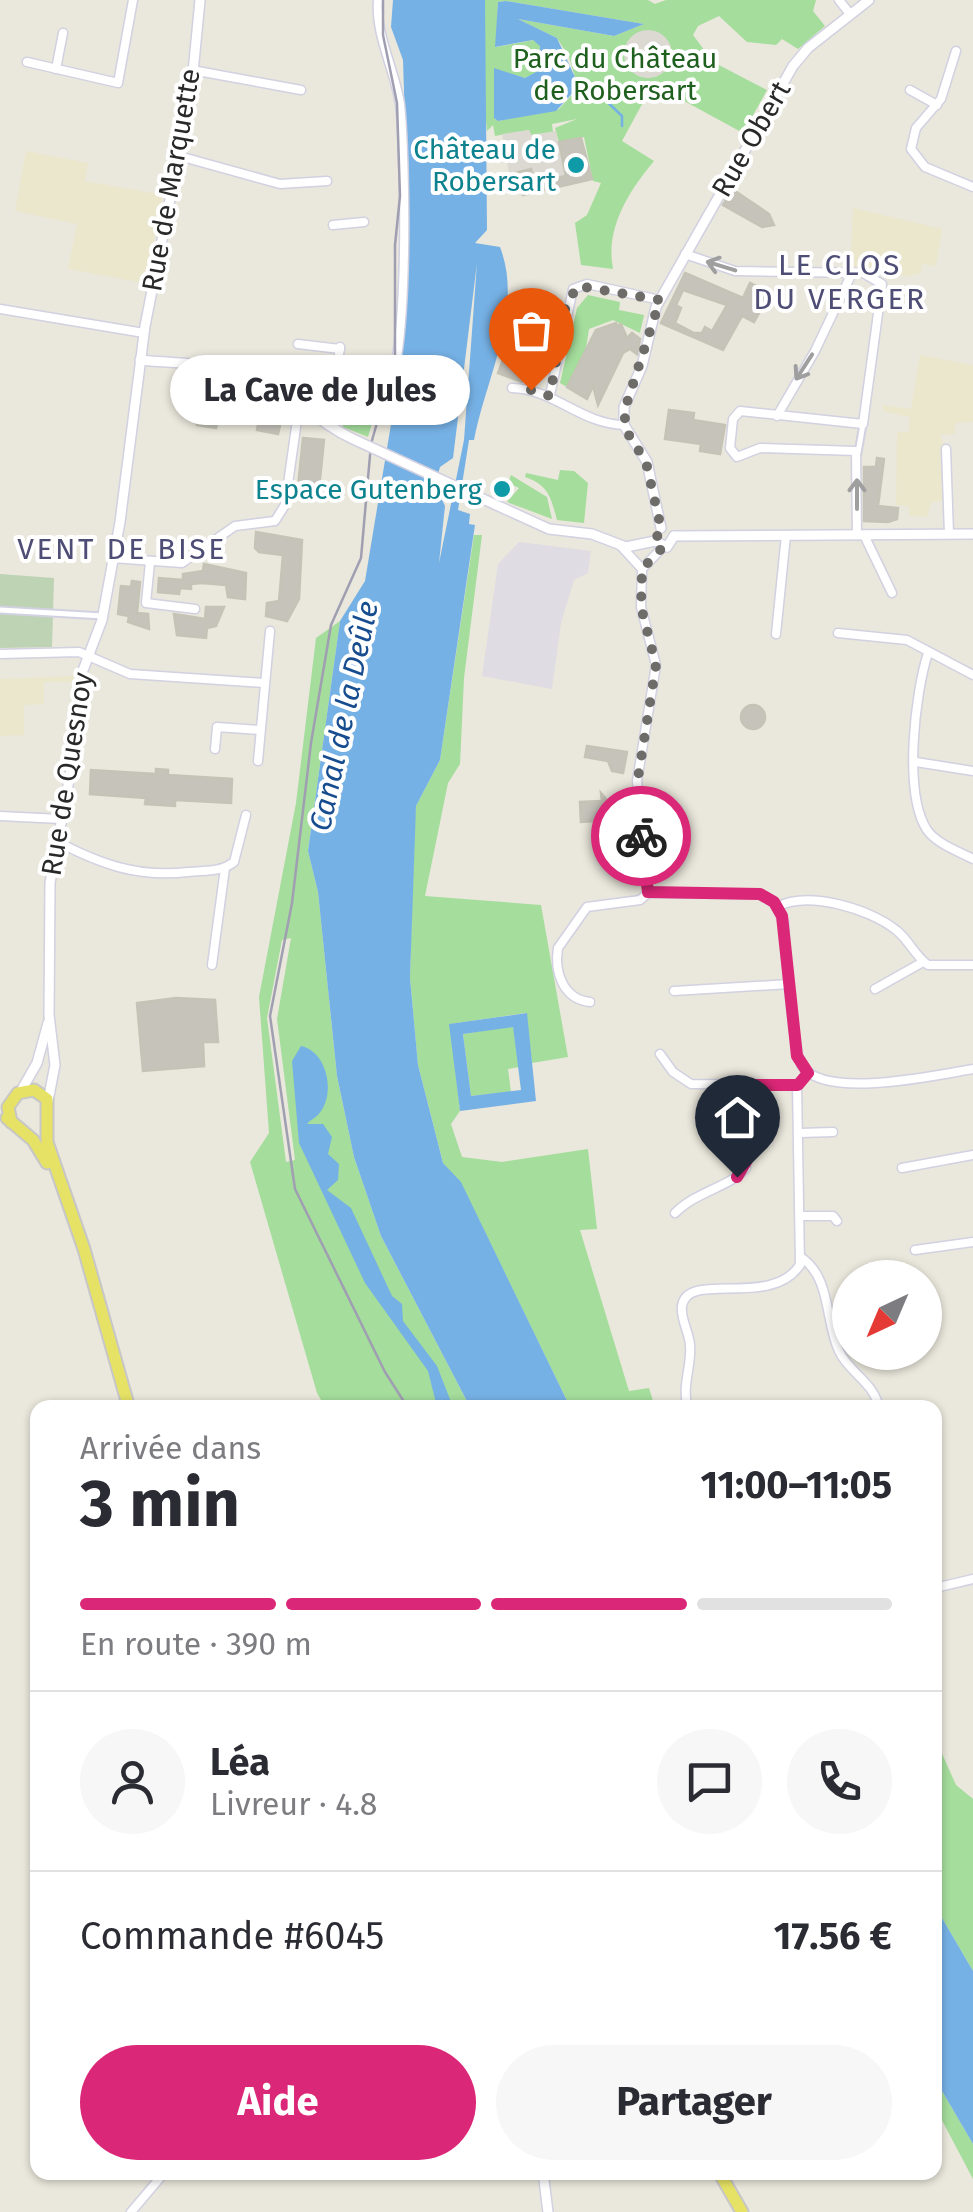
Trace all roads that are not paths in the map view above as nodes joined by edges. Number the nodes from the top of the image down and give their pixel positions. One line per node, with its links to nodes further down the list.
1 (133, 0): 10 (street)
2 (200, 0): 11 (street, Rue de Marquette)
3 (378, 0): 29 (street)
4 (839, 0): 6 (street)
5 (869, 0): 6 (street, Rue Obert)
6 (850, 14): 20 (street, Rue Obert)
7 (63, 33): 10 (street)
8 (956, 51): 14 (street)
9 (27, 62): 10 (street)
10 (56, 69)
11 (192, 70): 12 (street); 15 (street, Rue de Marquette)
12 (301, 90)
13 (910, 90): 14 (street)
14 (937, 105): 17 (street)
15 (179, 156): 16 (street); 24 (street, Rue de Marquette)
16 (327, 182)
17 (973, 187)
18 (364, 222): 19 (street)
19 (333, 225)
20 (685, 254): 21 (street, one-way to 20); 22 (street, Rue Obert)
21 (852, 273): 33 (street, one-way to 33); 34 (street)
22 (660, 300): 30 (street); 35 (street, Rue Obert)
23 (0, 309): 24 (street)
24 (144, 333): 26 (street, Rue de Marquette)
25 (298, 344): 29 (street)
26 (140, 360): 27 (street); 46 (street, Rue de Quesnoy)
27 (251, 375): 31 (street); 32 (street)
28 (512, 388): 30 (street)
29 (334, 392): 31 (street)
30 (549, 392): 35 (street)
31 (310, 398): 32 (street)
32 (299, 406): 45 (street, bridge); 47 (street)
33 (777, 416): 34 (street); 37 (street)
34 (862, 424): 37 (street)
35 (624, 426): 38 (street)
36 (946, 449): 39 (street)
37 (858, 453): 42 (street, one-way to 37)
38 (661, 528): 43 (street); 44 (street)
39 (949, 534): 40 (street); 42 (street)
40 (973, 534)
41 (786, 535): 42 (street); 43 (street); 55 (street)
42 (860, 535): 49 (street)
43 (674, 536): 44 (street)
44 (659, 544): 45 (street); 48 (street)
45 (620, 545): 48 (street)
46 (112, 558): 47 (street); 52 (street, Rue de Quesnoy)
47 (150, 562): 50 (street)
48 (642, 569): 72 (street)
49 (892, 593)
50 (195, 608)
51 (0, 610): 52 (street)
52 (103, 616): 56 (street, Rue de Quesnoy)
53 (270, 631): 60 (street)
54 (838, 633): 57 (street)
55 (776, 634)
56 (88, 653): 58 (street); 60 (street); 68 (street, Rue de Quesnoy)
57 (928, 653): 59 (street); 64 (street)
58 (0, 654)
59 (973, 674)
60 (264, 683): 61 (street)
61 (260, 730): 62 (street); 63 (street)
62 (215, 749)
63 (258, 762)
64 (916, 762): 65 (street); 70 (street)
65 (973, 770)
66 (0, 816): 68 (street)
67 (246, 816): 71 (street)
68 (60, 818): 69 (street, Rue de Quesnoy)
69 (56, 841): 71 (street); 81 (street, Rue de Quesnoy)
70 (973, 859)
71 (225, 868): 75 (street)
72 (648, 892): 73 (street); 80 (street)
73 (778, 906): 74 (street); 77 (street)
74 (923, 962): 76 (street); 78 (street)
75 (212, 965)
76 (973, 966)
77 (790, 984): 79 (street); 84 (street)
78 (874, 989)
79 (674, 991)
80 (590, 1002)
81 (49, 1016): 87 (street, Rue de Quesnoy); 89 (street, Rue de Quesnoy)
82 (658, 1056): 85 (street)
83 (973, 1069): 84 (street)
84 (808, 1073): 86 (street)
85 (740, 1085): 86 (street); 98 (street)
86 (798, 1085): 94 (street)
87 (17, 1093): 88 (main road); 89 (main road); 91 (main road)
88 (0, 1098)
89 (48, 1100): 92 (main road)
90 (0, 1112): 91 (main road)
91 (11, 1122): 93 (main road)
92 (46, 1123): 93 (main road); 101 (main road)
93 (24, 1131): 101 (main road)
94 (800, 1132): 95 (street); 99 (street)
95 (832, 1132)
96 (973, 1155): 97 (street)
97 (902, 1168)
98 (675, 1213)
99 (802, 1216): 100 (street); 104 (street)
100 (837, 1221)
101 (75, 1225): 105 (main road)
102 (973, 1242): 103 (street)
103 (915, 1250)
104 (802, 1258): 106 (street); 107 (street)
105 (127, 1400)
106 (686, 1400)
107 (876, 1400)
108 (973, 1578): 109 (street)
109 (942, 1586)
110 (158, 2180): 113 (street)
111 (544, 2180): 114 (street)
112 (724, 2180): 115 (main road)
113 (132, 2212)
114 (548, 2212)
115 (742, 2212)

